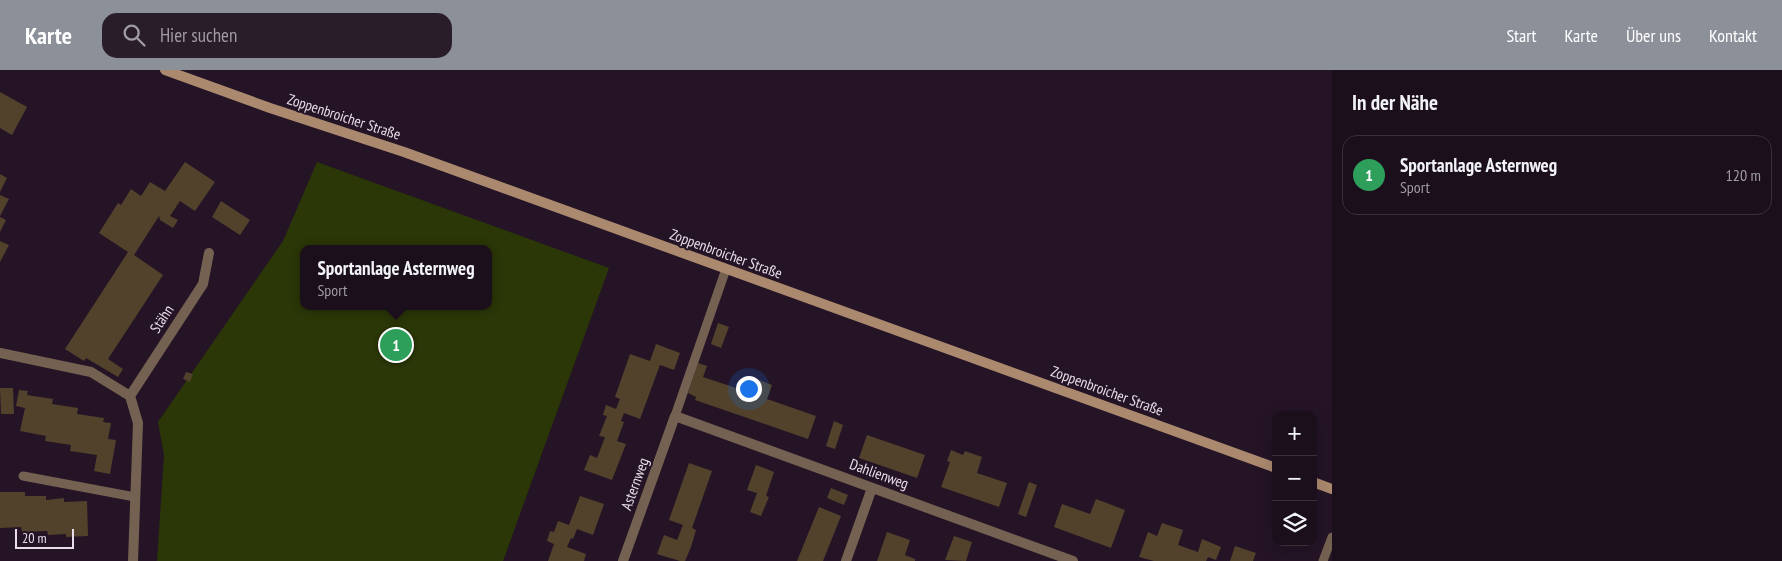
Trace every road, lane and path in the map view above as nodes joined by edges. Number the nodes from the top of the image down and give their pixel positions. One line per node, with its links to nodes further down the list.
1 (165, 70): 3 (main road, Zoppenbroicher Straße)
2 (209, 254): 5 (street, Stähn)
3 (726, 269): 6 (lane); 7 (main road, Zoppenbroicher Straße)
4 (0, 353): 5 (street)
5 (130, 396): 12 (street)
6 (675, 416): 10 (street, Dahlienweg); 15 (street, Asternweg)
7 (1272, 467)
8 (23, 476): 12 (lane)
9 (1317, 483): 11 (main road)
10 (872, 488): 16 (street); 17 (street, Dahlienweg)
11 (1332, 489)
12 (136, 497): 14 (street)
13 (1332, 537): 18 (lane)
14 (133, 561)
15 (623, 561)
16 (846, 561)
17 (1071, 561)
18 (1323, 561)

